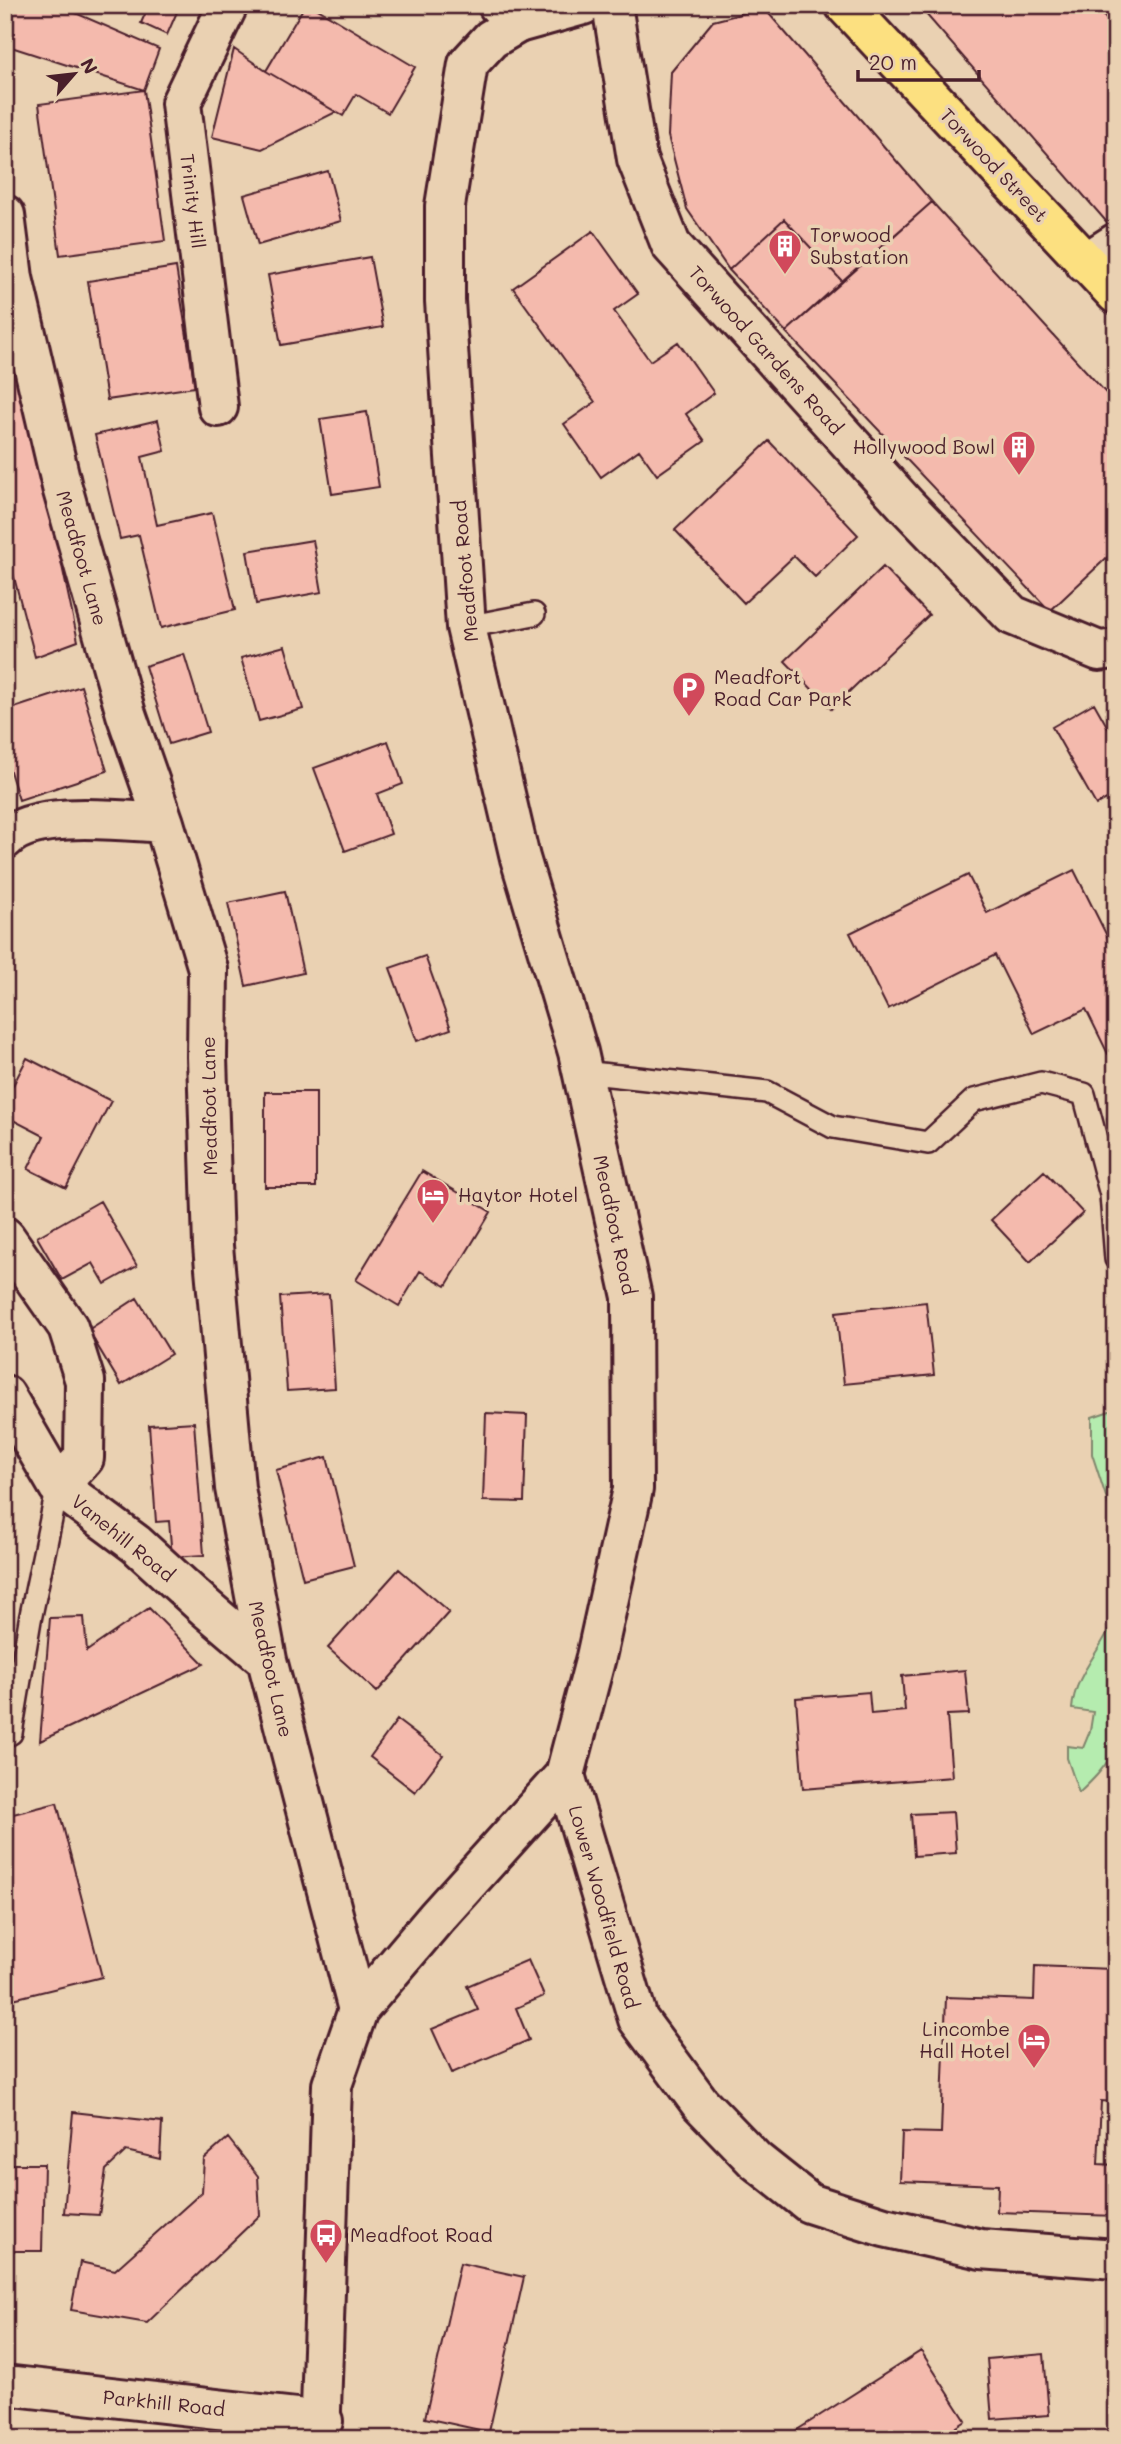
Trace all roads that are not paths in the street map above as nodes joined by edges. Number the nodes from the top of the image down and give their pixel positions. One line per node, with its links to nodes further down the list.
1 (228, 5): 9 (street, Trinity Hill)
2 (583, 5): 5 (street)
3 (612, 5): 12 (street, Torwood Gardens Road)
4 (845, 5): 7 (main road, Torwood Street)
5 (508, 14): 11 (street, Meadfoot Road)
6 (5, 215): 13 (street, Meadfoot Lane)
7 (1100, 253): 8 (main road, Torwood Street)
8 (1116, 293)
9 (218, 407)
10 (534, 614): 11 (lane)
11 (466, 627): 15 (street, Meadfoot Road)
12 (1116, 649)
13 (164, 823): 14 (street); 20 (street, Meadfoot Lane)
14 (5, 839)
15 (582, 1072): 17 (lane); 22 (street, Meadfoot Road)
16 (5, 1237): 19 (street)
17 (1116, 1259)
18 (5, 1395): 19 (street, Vanehill Road)
19 (58, 1486): 20 (street, Vanehill Road); 21 (lane)
20 (267, 1660): 23 (street, Meadfoot Lane)
21 (5, 1736)
22 (565, 1774): 23 (street, Meadfoot Road); 24 (street, Lower Woodfield Road)
23 (358, 2010): 26 (street, Meadfoot Road)
24 (1116, 2259)
25 (5, 2385): 26 (street, Parkhill Road)
26 (326, 2432)

